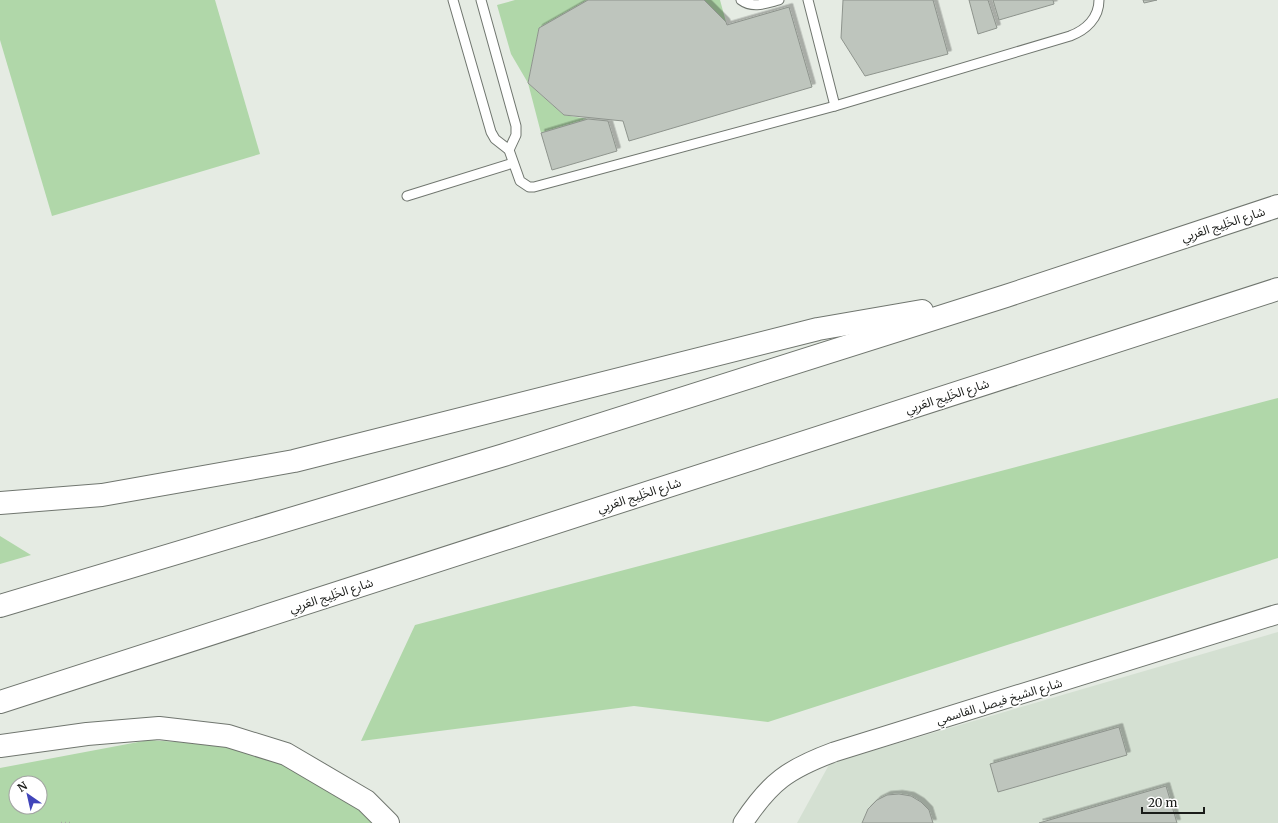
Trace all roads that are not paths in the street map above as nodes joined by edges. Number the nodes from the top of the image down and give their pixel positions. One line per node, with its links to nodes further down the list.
1 (453, 0): 8 (lane)
2 (481, 0): 8 (lane)
3 (741, 0): 4 (lane)
4 (779, 0)
5 (808, 0): 7 (lane)
6 (1099, 0): 7 (lane)
7 (835, 106): 9 (lane)
8 (509, 150): 9 (lane)
9 (513, 163): 10 (lane)
10 (407, 196)
11 (1278, 206): 13 (highway, شارع الخَلِيج العَربِي)
12 (1278, 289): 17 (highway, شارع الخَلِيج العَربِي)
13 (1006, 296): 14 (highway); 15 (highway, شارع الخَلِيج العَربِي)
14 (0, 502)
15 (0, 606)
16 (1278, 614): 20 (street, شارع الشيخ فيصل القاسمي)
17 (0, 702)
18 (0, 746): 19 (highway)
19 (388, 823)
20 (743, 823)

